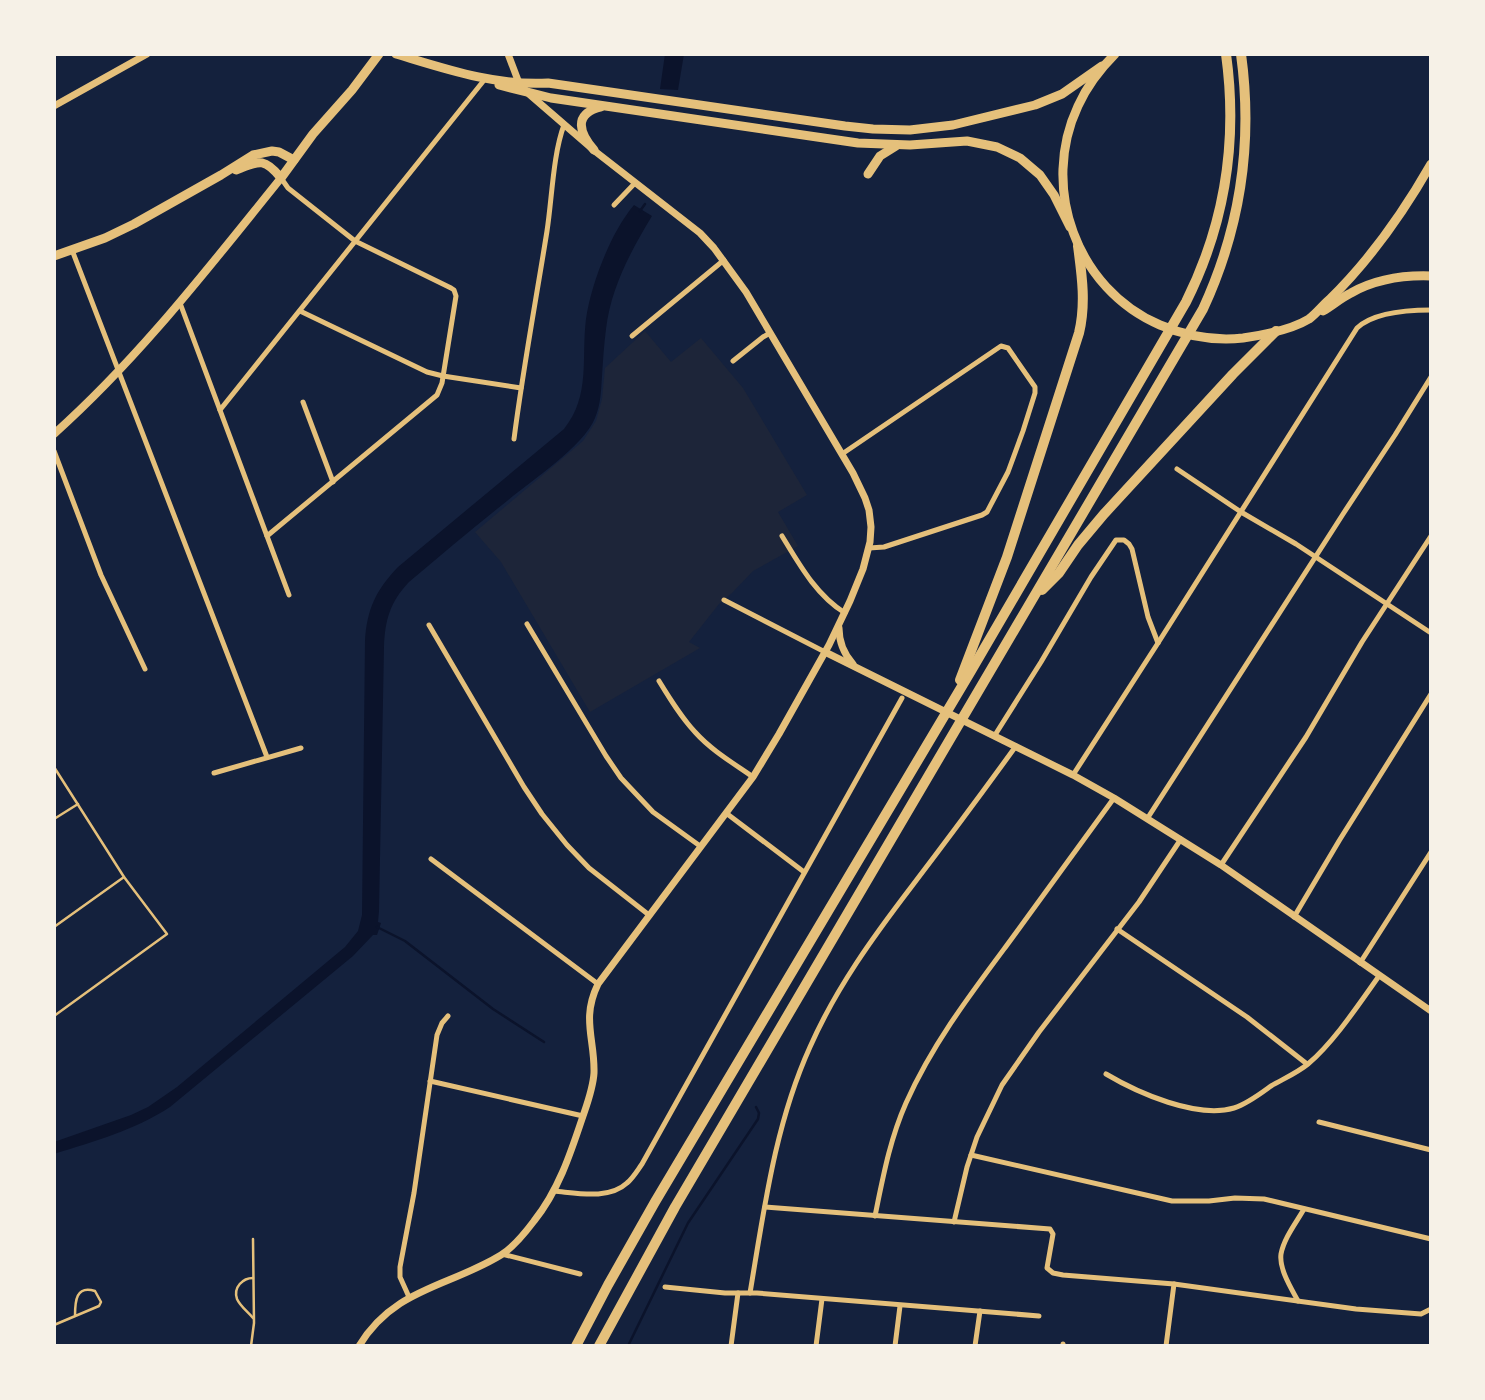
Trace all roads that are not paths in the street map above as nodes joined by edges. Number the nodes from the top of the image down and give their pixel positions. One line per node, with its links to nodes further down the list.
1 (147, 54): 11 (street)
2 (379, 54): 16 (main road)
3 (396, 54): 8 (main road)
4 (508, 54): 9 (street)
5 (1226, 54): 71 (highway)
6 (1241, 54): 57 (highway)
7 (1113, 57): 9 (main road); 24 (main road)
8 (485, 79): 9 (main road); 10 (main road); 23 (street)
9 (519, 83): 10 (street)
10 (529, 94): 12 (main road); 13 (street)
11 (54, 106)
12 (610, 107): 14 (main road); 15 (main road)
13 (564, 125): 15 (street); 40 (street)
14 (897, 146): 18 (main road); 24 (main road)
15 (594, 150): 21 (street)
16 (294, 160): 19 (main road); 20 (main road)
17 (1431, 164): 32 (main road)
18 (869, 174)
19 (221, 175): 20 (main road); 25 (main road)
20 (281, 177): 23 (street); 29 (main road)
21 (635, 183): 22 (street); 27 (street)
22 (614, 205)
23 (355, 241): 31 (street); 38 (street)
24 (1077, 243): 33 (main road); 71 (highway)
25 (72, 250): 26 (main road); 37 (street)
26 (54, 256)
27 (724, 260): 34 (street); 35 (street)
28 (1431, 276): 32 (main road)
29 (180, 303): 37 (main road); 42 (street)
30 (1431, 310): 49 (street)
31 (300, 311): 38 (street); 42 (street)
32 (1309, 318): 33 (main road)
33 (1276, 331): 57 (highway)
34 (770, 333): 36 (street); 46 (street)
35 (632, 336)
36 (733, 360)
37 (119, 372): 43 (main road); 75 (street)
38 (443, 376): 40 (street); 48 (street)
39 (1431, 377): 54 (street)
40 (521, 388): 44 (street)
41 (303, 402): 48 (street)
42 (220, 410): 50 (street)
43 (54, 433)
44 (514, 439)
45 (54, 451): 67 (street)
46 (842, 454): 53 (street); 53 (street)
47 (1177, 469): 49 (street)
48 (333, 482): 50 (street)
49 (1241, 512): 54 (street); 64 (street)
50 (267, 536): 55 (street)
51 (782, 536): 59 (street)
52 (1431, 536): 58 (street)
53 (869, 548): 59 (street)
54 (1315, 557): 58 (street); 84 (street)
55 (289, 595)
56 (724, 600): 65 (street)
57 (1032, 600): 136 (highway)
58 (1387, 604): 63 (street); 89 (street)
59 (845, 613): 61 (street)
60 (527, 624): 86 (street)
61 (840, 624): 65 (street); 66 (street)
62 (429, 625): 92 (street)
63 (1431, 632)
64 (1158, 643): 72 (street); 78 (street)
65 (825, 652): 66 (street); 79 (street)
66 (856, 667): 70 (street)
67 (145, 670)
68 (659, 681): 79 (street)
69 (1431, 694): 93 (street)
70 (904, 695): 72 (street); 90 (street)
71 (952, 701): 135 (highway)
72 (995, 735): 73 (street)
73 (1017, 746): 78 (street); 110 (street)
74 (301, 747): 75 (street)
75 (267, 757): 77 (street)
76 (54, 766): 81 (lane)
77 (214, 774)
78 (1073, 775): 80 (street)
79 (752, 777): 82 (street)
80 (1114, 798): 84 (street); 112 (street)
81 (78, 804): 83 (lane); 91 (lane)
82 (726, 813): 86 (street); 90 (street)
83 (54, 819)
84 (1147, 819): 85 (street)
85 (1181, 839): 89 (street); 95 (street)
86 (700, 846): 92 (street)
87 (1431, 852): 96 (street)
88 (431, 859): 98 (street)
89 (1221, 865): 93 (street)
90 (804, 872): 109 (street)
91 (124, 877): 94 (lane); 100 (lane)
92 (649, 915): 98 (street)
93 (1294, 917): 96 (street)
94 (54, 927)
95 (1117, 929): 102 (street); 108 (street)
96 (1360, 962): 97 (street)
97 (1379, 976): 99 (street); 102 (street)
98 (598, 984): 105 (street)
99 (1430, 1010)
100 (54, 1016)
101 (448, 1016): 104 (street)
102 (1307, 1064): 103 (street)
103 (1106, 1074)
104 (430, 1081): 105 (street); 123 (street)
105 (583, 1116): 109 (street)
106 (1319, 1122): 107 (street)
107 (1431, 1150)
108 (971, 1155): 111 (street); 113 (street)
109 (554, 1191): 116 (street)
110 (765, 1207): 112 (street); 122 (street)
111 (1304, 1209): 114 (street); 125 (street)
112 (875, 1216): 113 (street)
113 (954, 1222): 119 (street)
114 (1431, 1239)
115 (253, 1240): 118 (lane)
116 (502, 1254): 117 (street); 123 (street)
117 (580, 1275)
118 (253, 1278): 131 (lane); 131 (lane)
119 (1174, 1284): 125 (street); 141 (street)
120 (665, 1287): 121 (street)
121 (738, 1293): 122 (street); 137 (street)
122 (750, 1293): 124 (street)
123 (409, 1297): 134 (street)
124 (822, 1299): 126 (street); 138 (street)
125 (1298, 1301): 127 (street)
126 (901, 1306): 128 (street); 139 (street)
127 (1431, 1309)
128 (980, 1311): 130 (street); 140 (street)
129 (75, 1316): 129 (lane); 132 (lane)
130 (1039, 1316)
131 (253, 1318): 133 (lane)
132 (54, 1325)
133 (251, 1346)
134 (359, 1346)
135 (576, 1346)
136 (598, 1346)
137 (731, 1346)
138 (816, 1346)
139 (895, 1346)
140 (975, 1346)
141 (1167, 1346)

